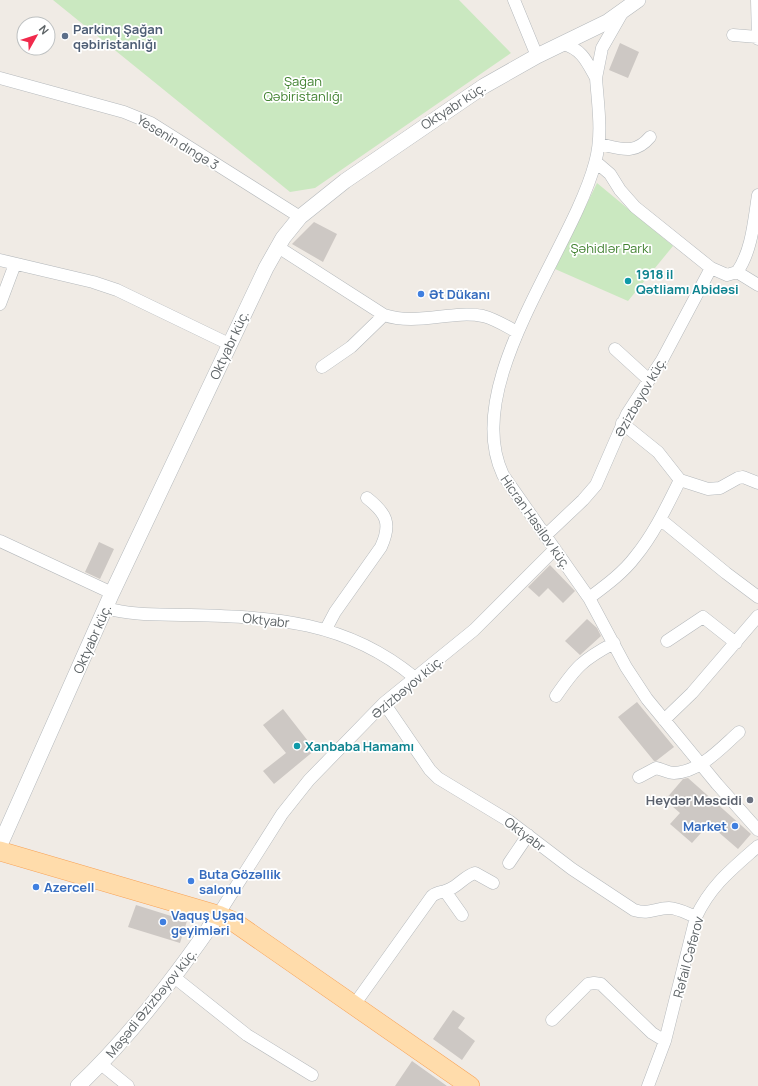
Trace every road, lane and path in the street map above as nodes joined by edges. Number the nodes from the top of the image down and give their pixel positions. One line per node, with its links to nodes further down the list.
1 (514, 0): 10 (street)
2 (638, 0): 4 (street, Oktyabr küç.)
3 (757, 0): 7 (street)
4 (622, 13): 5 (street, Oktyabr küç.); 9 (street)
5 (584, 34): 8 (street, Oktyabr küç.); 9 (street)
6 (733, 35): 7 (street)
7 (758, 38)
8 (563, 44): 10 (street, Oktyabr küç.); 12 (street)
9 (602, 48): 12 (street)
10 (537, 56): 17 (street, Oktyabr küç.)
11 (0, 78): 17 (street, Yesenin dıngə 3)
12 (596, 78): 14 (street, Hicran Hasilov küç.)
13 (650, 137): 14 (street)
14 (599, 144): 15 (street, Hicran Hasilov küç.)
15 (596, 162): 21 (street); 26 (street, Hicran Hasilov küç.)
16 (758, 195): 22 (street)
17 (300, 217): 18 (street, Oktyabr küç.)
18 (278, 247): 25 (street); 27 (street, Oktyabr küç.)
19 (0, 260): 20 (street)
20 (15, 264): 24 (street); 27 (street)
21 (711, 268): 22 (street); 30 (street, Əzizbəyov küç.)
22 (736, 272): 23 (street)
23 (758, 285)
24 (0, 304)
25 (384, 315): 26 (street); 29 (street)
26 (517, 332): 36 (street, Hicran Hasilov küç.)
27 (229, 344): 39 (street, Oktyabr küç.)
28 (615, 349): 30 (street)
29 (322, 367)
30 (649, 380): 31 (street, Əzizbəyov küç.)
31 (622, 423): 32 (street); 36 (street, Əzizbəyov küç.)
32 (680, 480): 33 (street); 35 (street)
33 (758, 483)
34 (367, 498): 44 (street)
35 (660, 519): 40 (street); 41 (street)
36 (545, 536): 38 (street, Hicran Hasilov küç.)
37 (0, 541): 39 (street)
38 (554, 549): 41 (street, Hicran Hasilov küç.); 48 (street, Əzizbəyov küç.)
39 (112, 593): 42 (street, Oktyabr küç.)
40 (758, 597)
41 (589, 598): 46 (street, Hicran Hasilov küç.)
42 (106, 608): 44 (street, Oktyabr); 57 (street, Oktyabr küç.)
43 (758, 616): 47 (street)
44 (326, 629): 48 (street, Oktyabr)
45 (667, 641): 47 (street)
46 (614, 643): 49 (street); 51 (street, Hicran Hasilov küç.)
47 (736, 643): 51 (street)
48 (414, 677): 50 (street, Əzizbəyov küç.)
49 (556, 696)
50 (384, 703): 56 (street, Oktyabr); 63 (street, Əzizbəyov küç.)
51 (664, 720): 53 (street, Hicran Hasilov küç.)
52 (739, 732): 53 (street)
53 (701, 764): 54 (street); 55 (street, Hicran Hasilov küç.)
54 (639, 777)
55 (758, 830)
56 (528, 835): 60 (street); 65 (street, Oktyabr)
57 (0, 845)
58 (758, 846): 65 (street, Rəfail Cəfərov)
59 (0, 851): 63 (main road)
60 (509, 863)
61 (493, 883): 62 (street)
62 (445, 891): 64 (street); 67 (street)
63 (218, 915): 66 (street, Məşədi Əzizbəyov küç.); 67 (main road)
64 (462, 915)
65 (696, 918): 69 (street, Rəfail Cəfərov)
66 (174, 977): 70 (street, Məşədi Əzizbəyov küç.); 71 (street)
67 (354, 1005): 74 (main road)
68 (552, 1020): 69 (street)
69 (665, 1041): 75 (street, Rəfail Cəfərov)
70 (101, 1064): 72 (street, Məşədi Əzizbəyov küç.); 73 (street)
71 (312, 1075)
72 (78, 1086)
73 (128, 1086)
74 (470, 1086)
75 (648, 1086)

